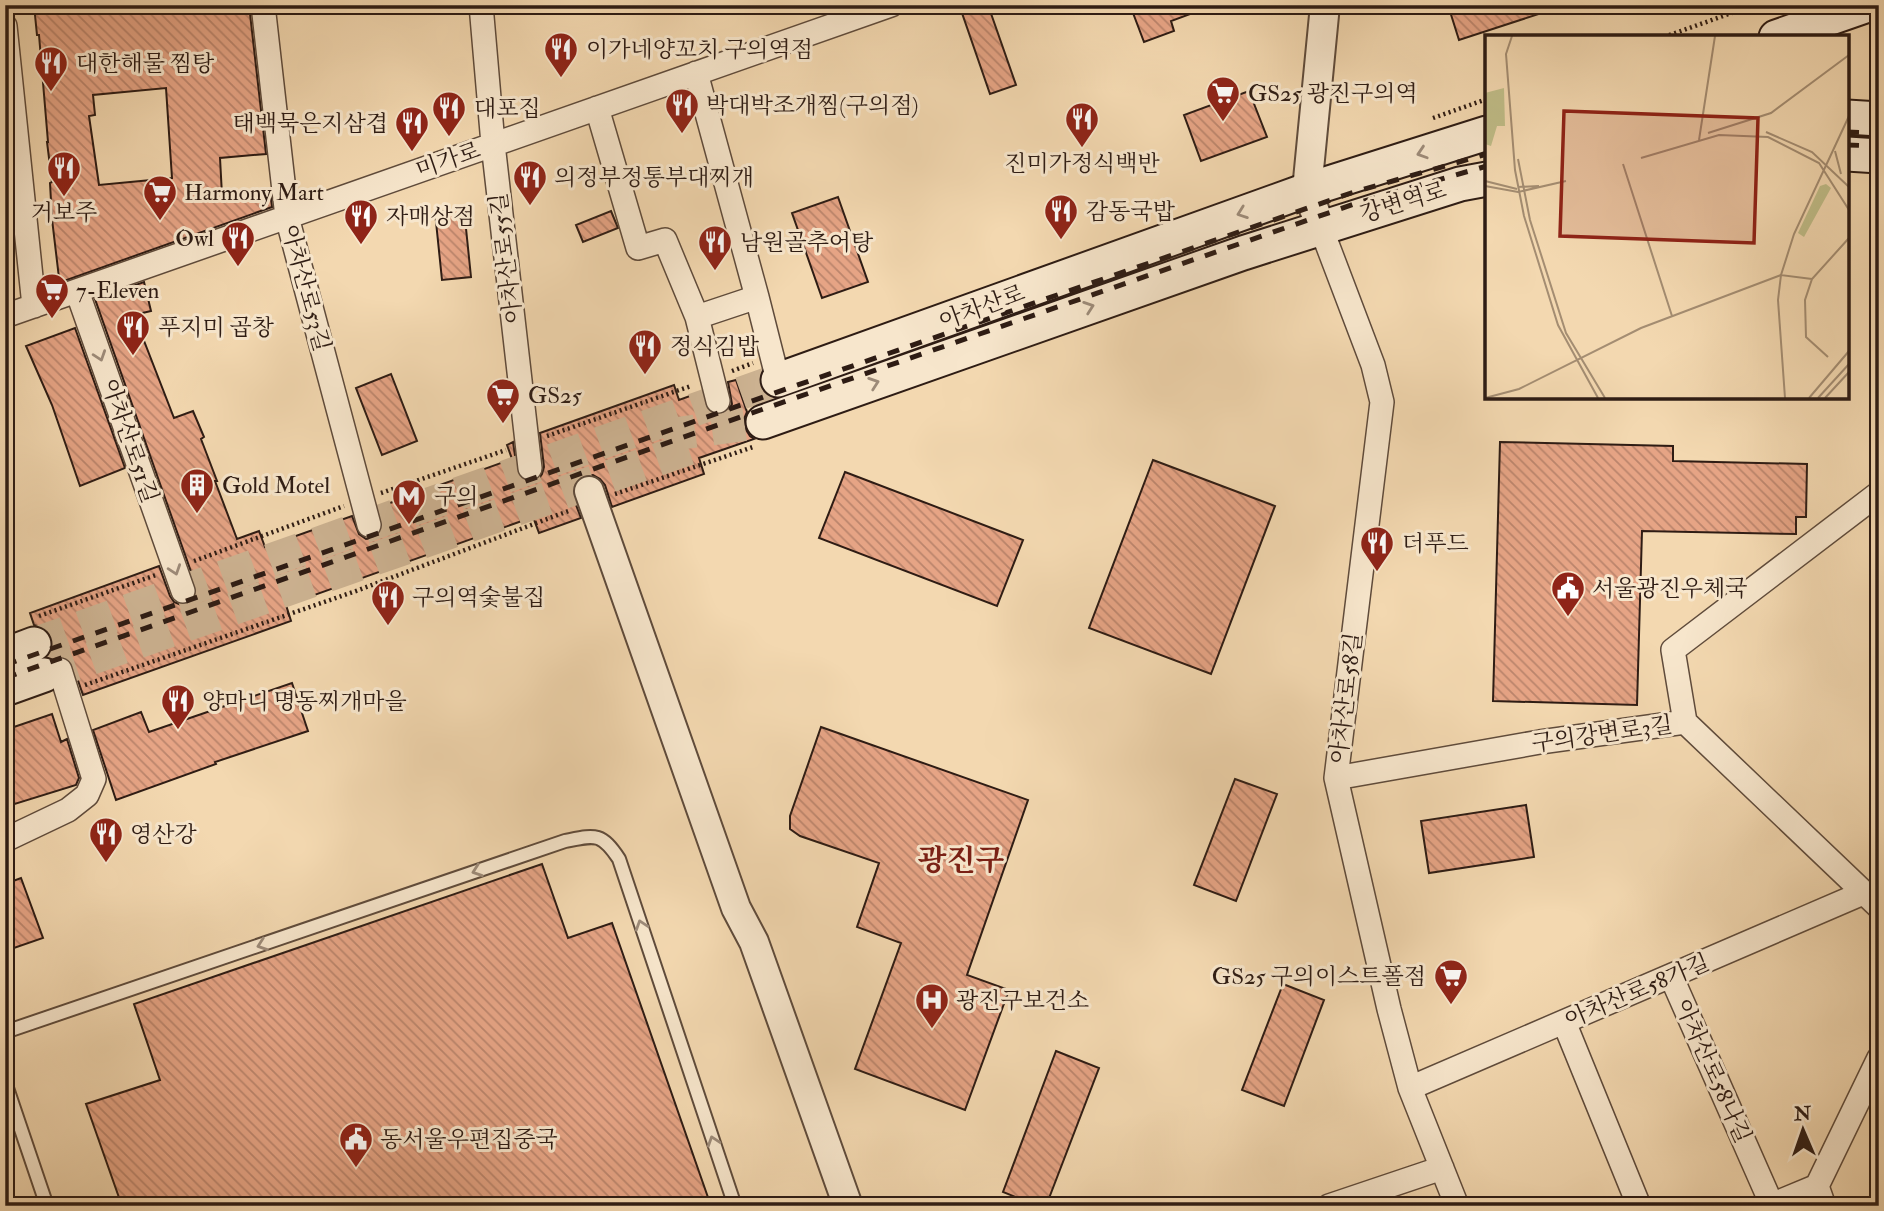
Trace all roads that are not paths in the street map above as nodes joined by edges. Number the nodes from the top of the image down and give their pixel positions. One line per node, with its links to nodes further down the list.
1 (263, 5): 20 (street, 아차산로53길)
2 (481, 5): 14 (street, 아차산로55길)
3 (891, 5): 9 (street, 미가로)
4 (1325, 5): 19 (street)
5 (1865, 6): 7 (main road); 8 (main road)
6 (5, 26): 24 (street)
7 (1782, 35)
8 (1829, 35)
9 (696, 73): 10 (street, 미가로); 23 (street)
10 (597, 108): 14 (street, 미가로); 26 (street)
11 (1849, 117): 12 (main road)
12 (1879, 118)
13 (1485, 134): 19 (main road, 아차산로, one-way to 19)
14 (493, 144): 20 (street, 미가로); 32 (street, 아차산로55길)
15 (1849, 154): 16 (main road)
16 (1879, 156)
17 (1485, 168): 18 (main road)
18 (1473, 181): 21 (main road, 강변역로)
19 (1307, 190): 21 (street); 27 (main road, 아차산로, one-way to 27)
20 (287, 217): 22 (street, 미가로); 35 (street, 아차산로53길)
21 (1321, 228): 29 (main road, 아차산로, one-way to 21); 40 (street, 아차산로58길)
22 (77, 291): 24 (street, 미가로); 36 (street, 아차산로51길, one-way to 36)
23 (757, 297): 26 (street); 28 (street)
24 (34, 306): 25 (street, 미가로)
25 (5, 316)
26 (697, 317): 30 (street)
27 (814, 367): 28 (main road, 아차산로); 29 (main road)
28 (775, 368)
29 (828, 399): 31 (main road, 아차산로)
30 (718, 401)
31 (764, 433)
32 (530, 468)
33 (1879, 493): 39 (street)
34 (591, 497): 54 (street)
35 (369, 525)
36 (183, 591)
37 (57, 679): 38 (main road); 41 (street)
38 (5, 689)
39 (1685, 722): 40 (street, 구의강변로3길); 42 (street, 구의강변로3길)
40 (1336, 778): 48 (street, 아차산로58길)
41 (5, 840)
42 (1871, 900): 43 (street, 아차산로58가길)
43 (1671, 976): 44 (street, 아차산로58가길); 51 (street, 아차산로58나길)
44 (1564, 1022): 48 (street, 아차산로58가길); 57 (street)
45 (5, 1032): 53 (lane, one-way to 45)
46 (1879, 1058): 50 (street)
47 (5, 1083): 52 (lane)
48 (1410, 1088): 49 (street, 아차산로58길)
49 (1442, 1168): 55 (street); 56 (street, 아차산로58길)
50 (1821, 1196): 51 (street, 아차산로58나길)
51 (1771, 1205)
52 (47, 1206)
53 (735, 1206)
54 (848, 1206)
55 (1329, 1206)
56 (1457, 1206)
57 (1639, 1206)

